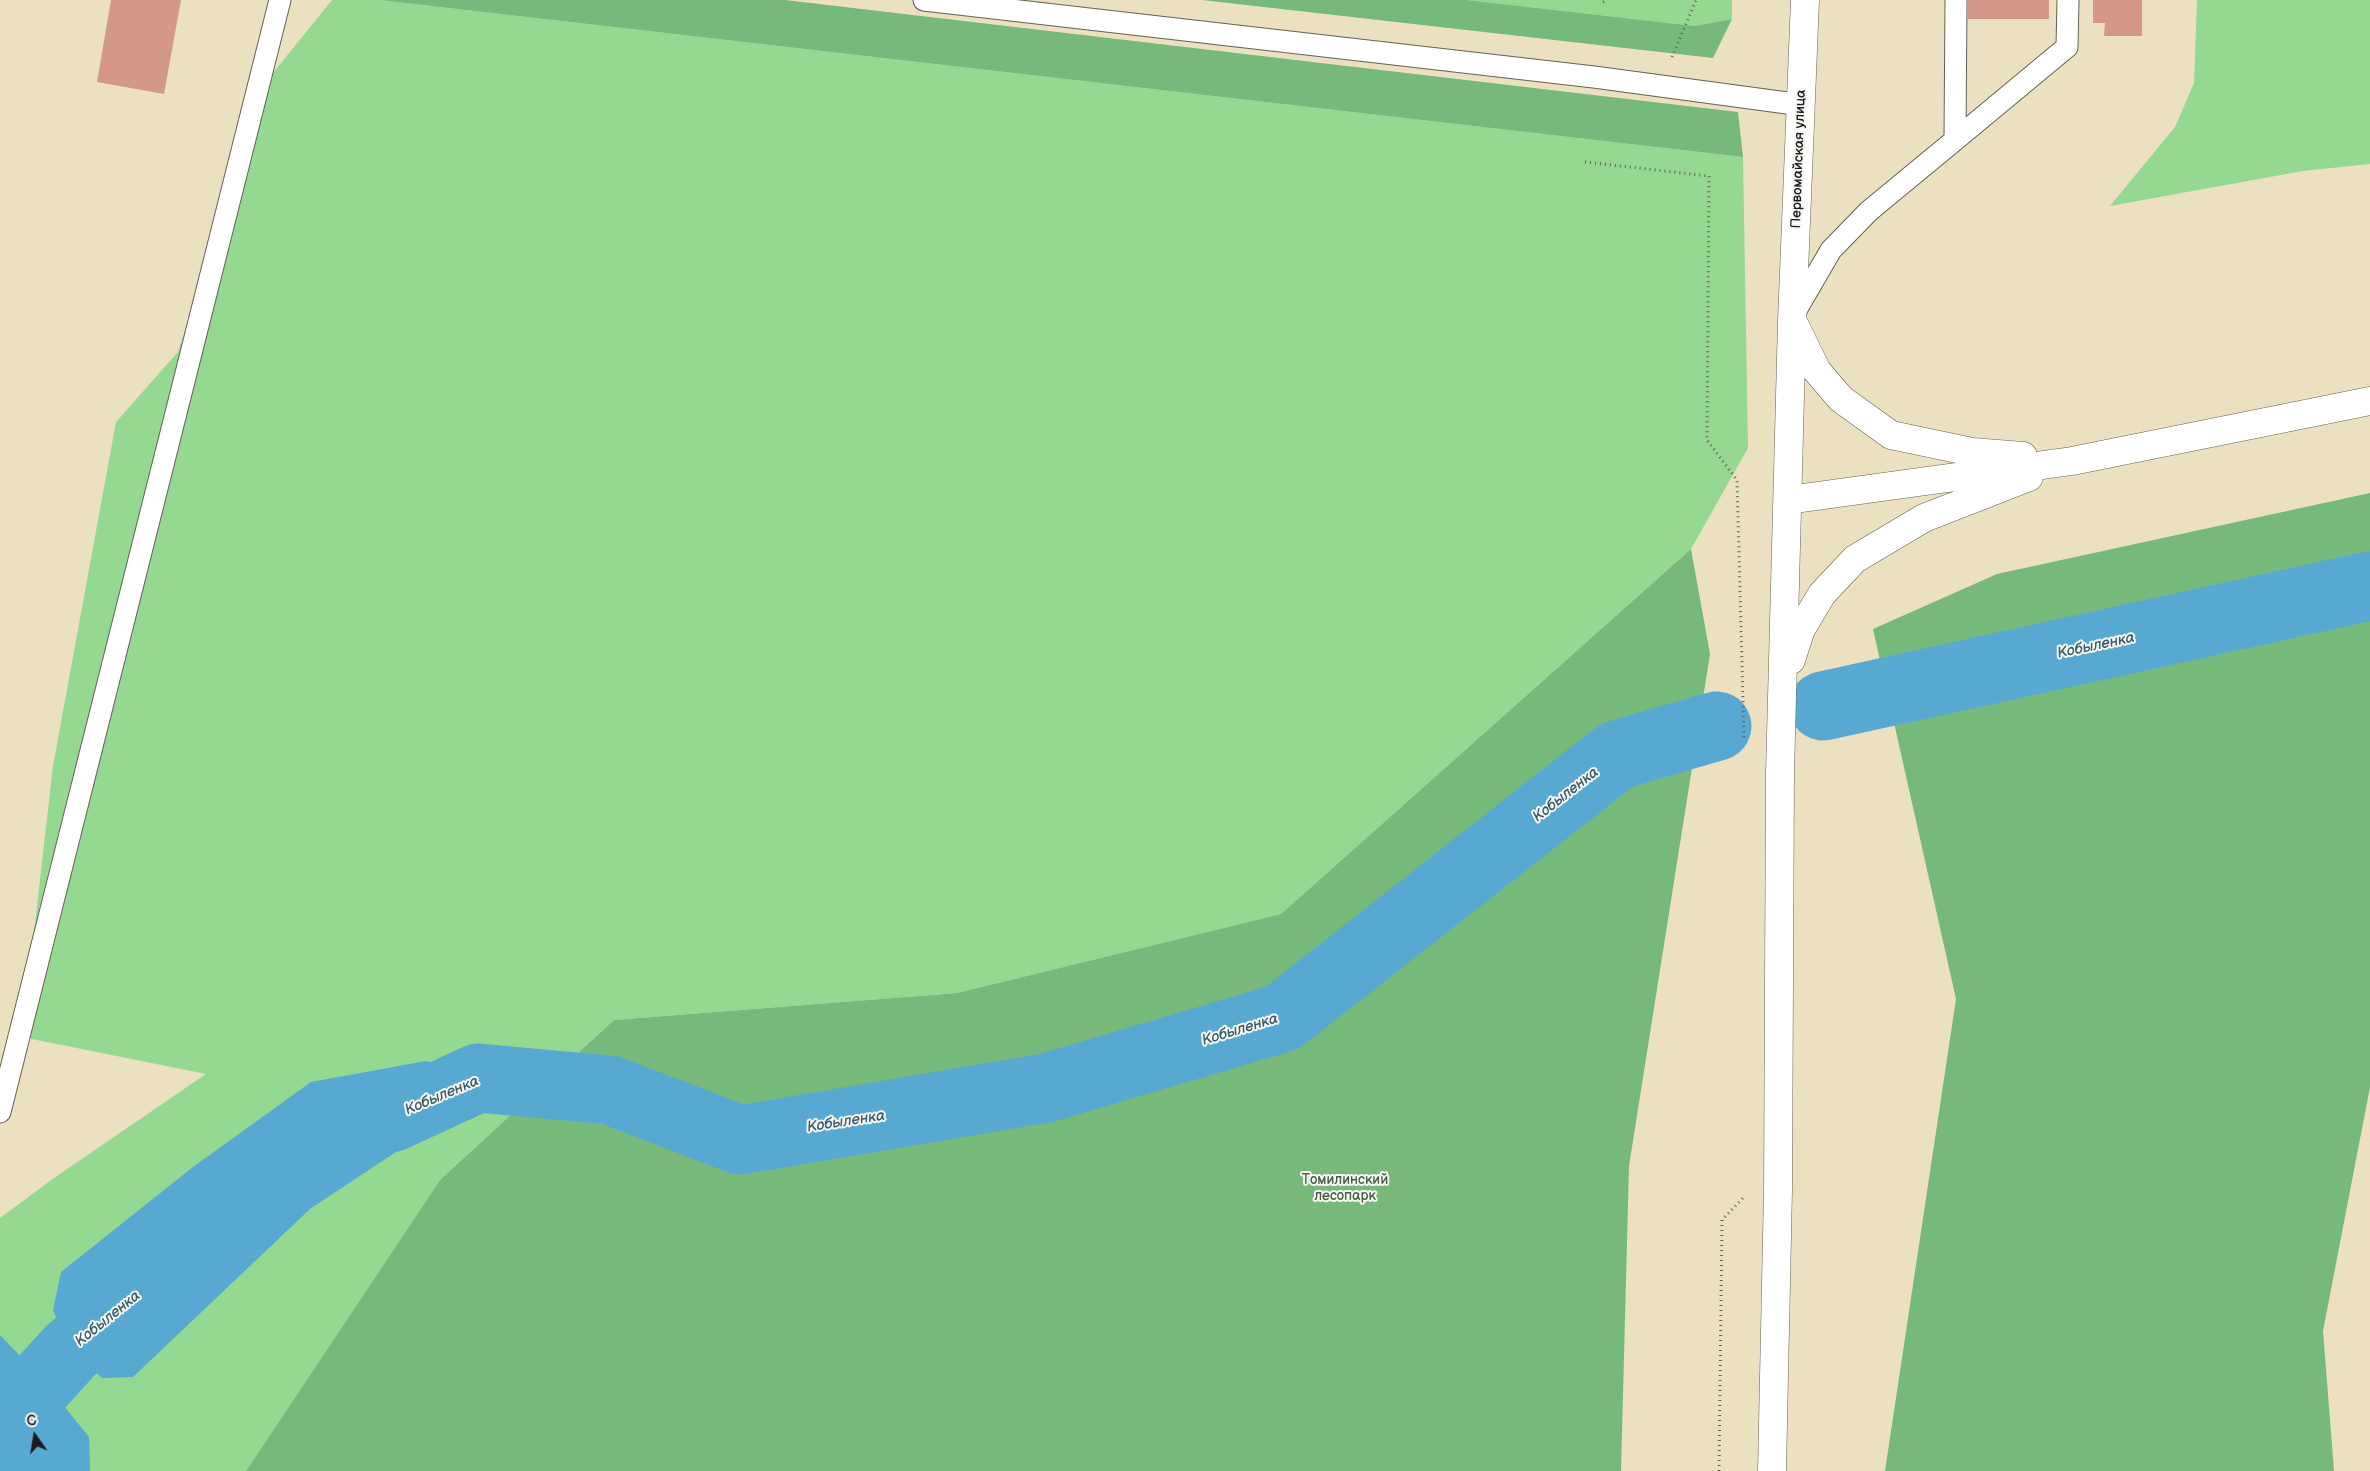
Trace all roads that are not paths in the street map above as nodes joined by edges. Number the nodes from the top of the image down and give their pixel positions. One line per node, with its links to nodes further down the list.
1 (280, 0): 13 (lane)
2 (924, 0): 6 (lane)
3 (1805, 0): 6 (street, Первомайская улица)
4 (1956, 0): 7 (lane)
5 (2068, 0): 7 (lane)
6 (1802, 105): 8 (street, Первомайская улица)
7 (1955, 140): 8 (lane)
8 (1792, 319): 10 (street); 11 (street, Первомайская улица)
9 (2370, 401): 10 (street)
10 (2072, 461): 11 (street); 12 (street)
11 (1788, 500): 12 (street, Первомайская улица)
12 (1782, 686): 14 (street, Первомайская улица)
13 (0, 1112)
14 (1772, 1471)

